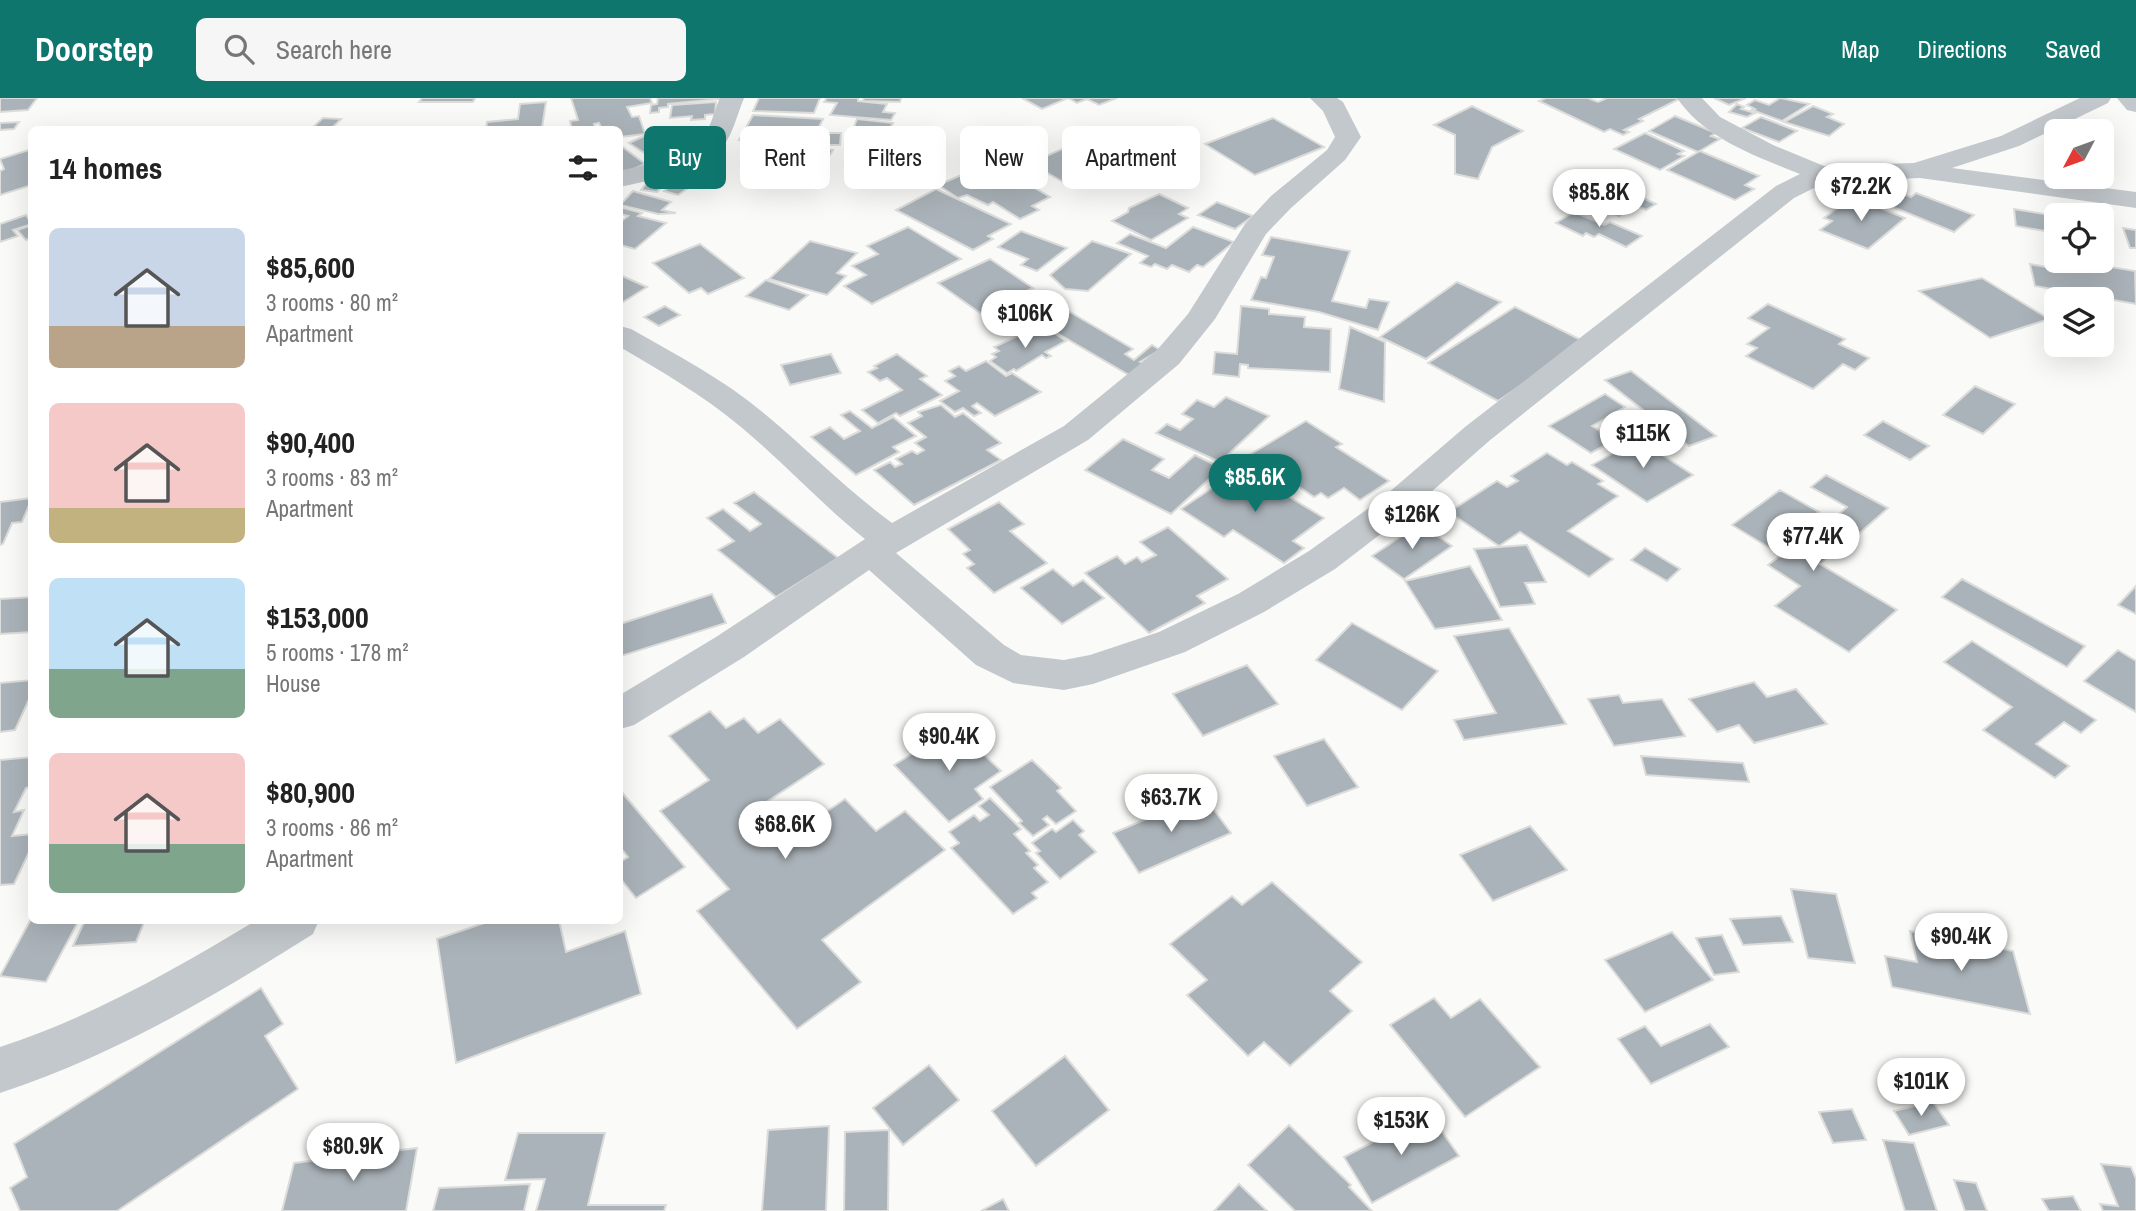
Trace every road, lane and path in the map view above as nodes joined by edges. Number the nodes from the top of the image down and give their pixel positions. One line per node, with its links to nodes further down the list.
1 (732, 98): 9 (street)
2 (1322, 98): 12 (street)
3 (1689, 98): 8 (street)
4 (2099, 98): 7 (street)
5 (2129, 98): 6 (street)
6 (2136, 105)
7 (1916, 171): 8 (street); 10 (street)
8 (1821, 174): 12 (street)
9 (623, 179)
10 (2136, 200)
11 (623, 337): 12 (street)
12 (881, 546): 13 (street)
13 (623, 712)
14 (283, 924): 15 (street)
15 (236, 938): 16 (street)
16 (0, 1070)

